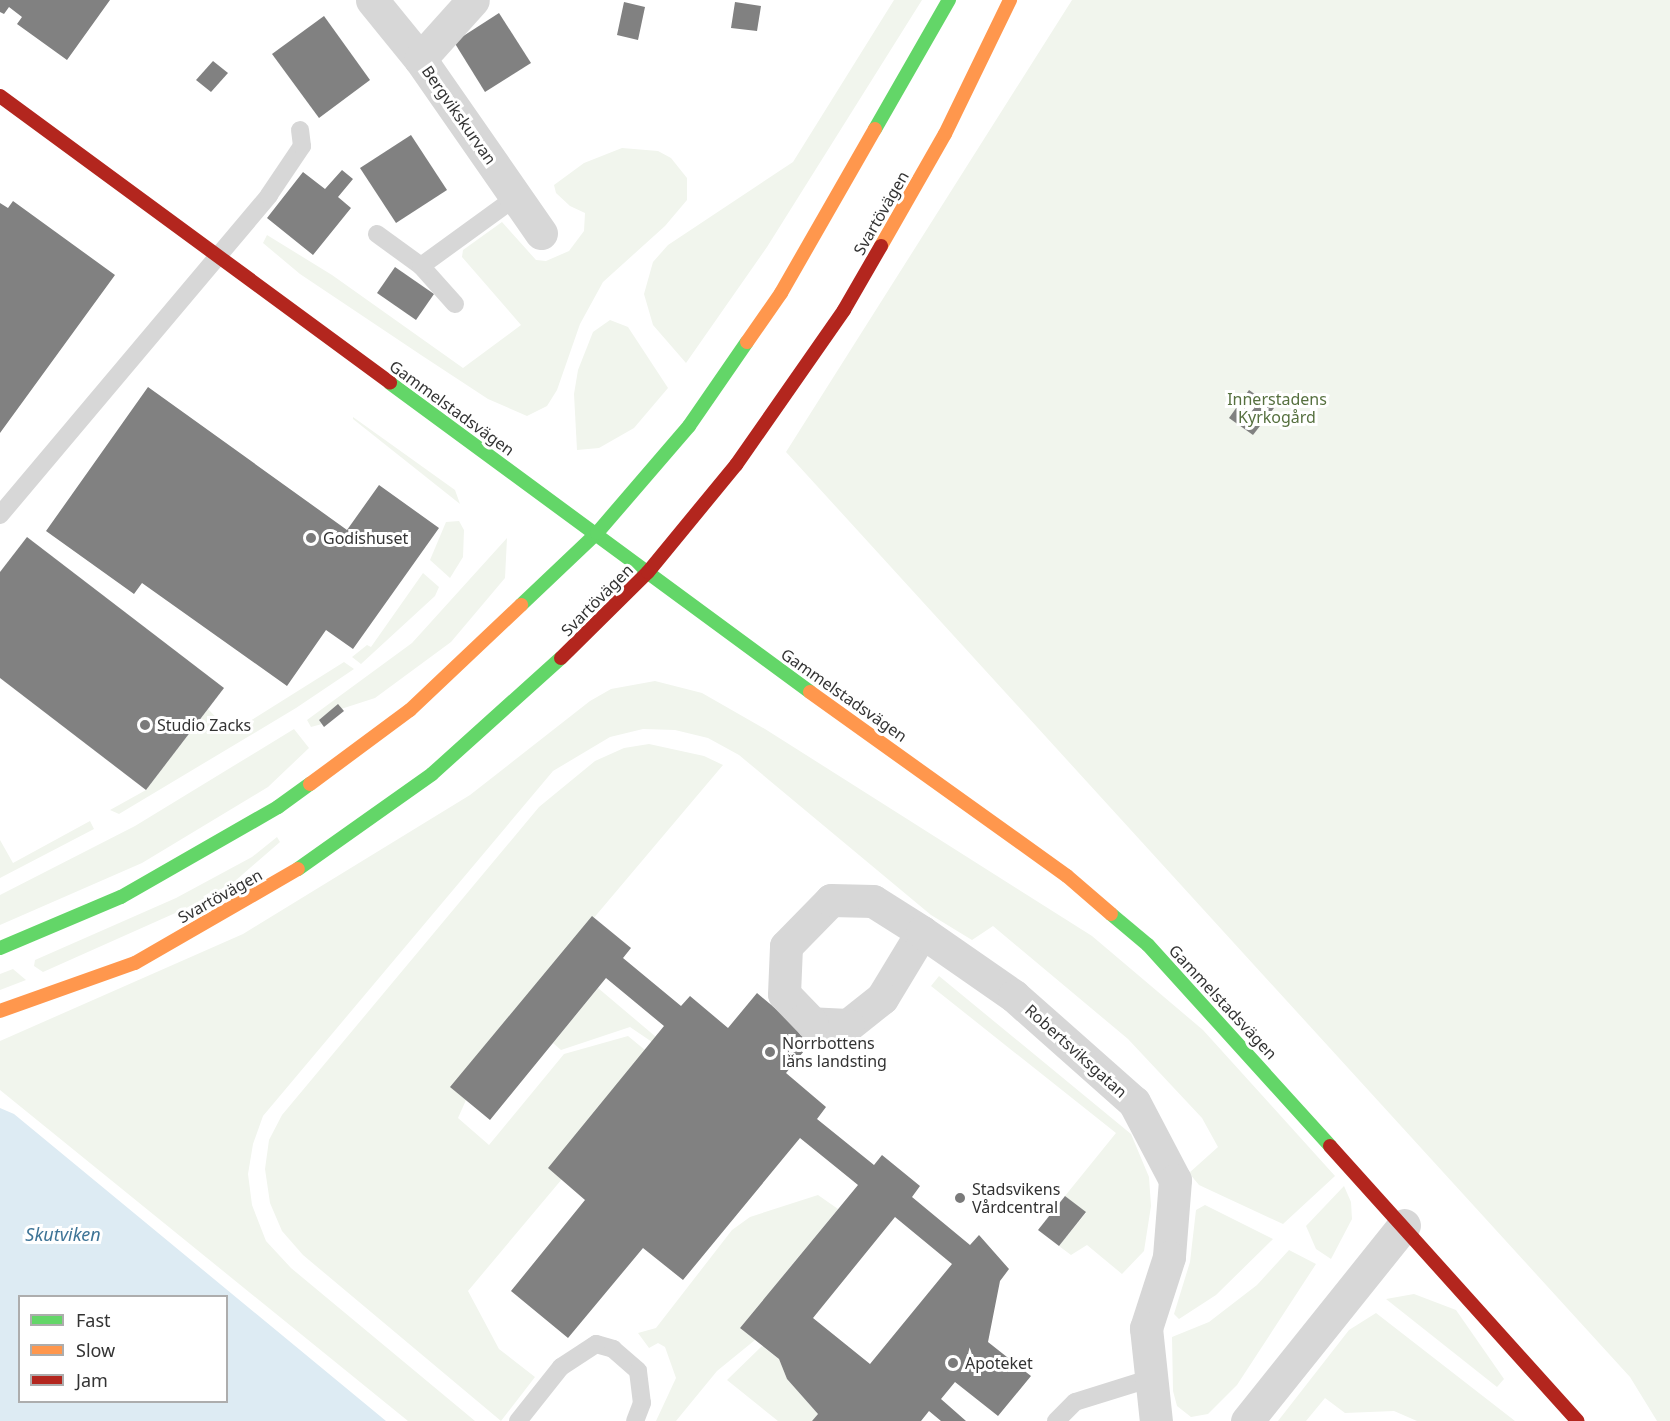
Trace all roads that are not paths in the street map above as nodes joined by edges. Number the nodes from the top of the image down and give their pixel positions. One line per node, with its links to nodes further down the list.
1 (372, 0): 5 (street, Bergvikskurvan)
2 (473, 0): 5 (street)
3 (949, 0): 15 (main road)
4 (1010, 0): 16 (main road, Svartövägen)
5 (420, 59): 8 (street, Bergvikskurvan)
6 (0, 96): 11 (main road, Gammelstadsvägen)
7 (300, 130): 11 (lane)
8 (516, 197): 9 (street, Bergvikskurvan); 12 (lane)
9 (541, 233)
10 (377, 234): 12 (lane)
11 (219, 255): 14 (lane); 15 (main road, Gammelstadsvägen)
12 (421, 266): 13 (lane)
13 (455, 304)
14 (0, 515)
15 (597, 533): 16 (main road, Gammelstadsvägen); 18 (main road)
16 (648, 572): 19 (main road, Svartövägen); 20 (main road, Gammelstadsvägen)
17 (922, 932): 21 (street, Robertsviksgatan)
18 (0, 948)
19 (0, 1011)
20 (1404, 1225): 26 (street); 27 (main road, Gammelstadsvägen)
21 (1152, 1378): 24 (lane); 25 (street, Robertsviksgatan)
22 (518, 1421): 23 (lane)
23 (635, 1421)
24 (1056, 1421)
25 (1156, 1421)
26 (1247, 1421)
27 (1578, 1421)

